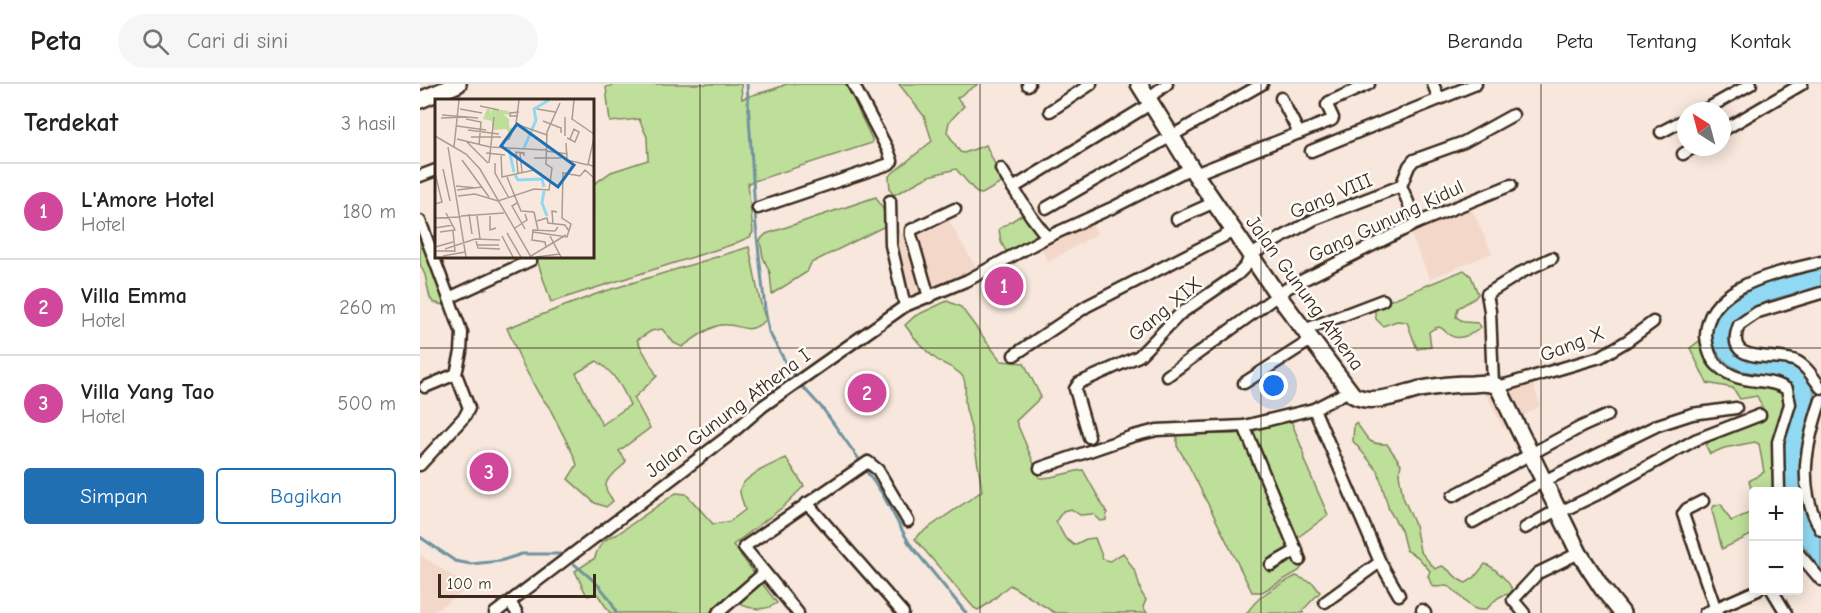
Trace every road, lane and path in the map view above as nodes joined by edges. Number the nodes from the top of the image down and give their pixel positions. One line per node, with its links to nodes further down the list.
1 (458, 84): 14 (street)
2 (853, 84): 35 (street)
3 (1091, 84): 17 (street)
4 (1139, 84): 15 (street, Jalan Gunung Athena)
5 (1167, 84): 15 (street)
6 (1262, 84): 23 (street)
7 (1369, 84): 22 (street, Jalan Gunung Athena I)
8 (1432, 84): 13 (street)
9 (1476, 84): 13 (street)
10 (1751, 84): 16 (street)
11 (1802, 84): 20 (street)
12 (1281, 98): 22 (street)
13 (1439, 99): 24 (street)
14 (420, 100)
15 (1150, 100): 23 (street, Jalan Gunung Athena); 32 (street)
16 (1718, 102)
17 (1050, 111)
18 (1513, 115): 25 (street, Gang Gunung Kidul)
19 (1677, 124): 21 (street)
20 (1731, 125)
21 (1661, 132)
22 (1299, 133): 28 (street, Jalan Gunung Athena I)
23 (1171, 135): 28 (street, Jalan Gunung Athena); 36 (street)
24 (1311, 151)
25 (1414, 160): 31 (street, Gang VIII)
26 (1001, 169): 32 (street)
27 (435, 170): 29 (street)
28 (1193, 171): 34 (street, Jalan Gunung Athena); 42 (street, Jalan Gunung Athena I)
29 (420, 176)
30 (1511, 185): 39 (street, Gang Gunung Kidul)
31 (1401, 186): 39 (street); 43 (street, Gang VIII)
32 (1013, 188): 42 (street)
33 (890, 201): 54 (street)
34 (1215, 202): 38 (street); 41 (street, Jalan Gunung Athena)
35 (758, 208)
36 (1046, 208)
37 (954, 209): 51 (street)
38 (1177, 219)
39 (1417, 223): 50 (street, Gang Gunung Kidul)
40 (421, 226): 44 (street)
41 (1234, 231): 43 (street, Jalan Gunung Athena); 57 (street)
42 (1047, 237): 51 (street, Jalan Gunung Athena I)
43 (1250, 255): 50 (street, Jalan Gunung Athena); 71 (street, Gang XIX)
44 (435, 256)
45 (436, 258): 52 (street)
46 (1552, 258): 61 (street)
47 (531, 260): 52 (street)
48 (1821, 262): 76 (street)
49 (1821, 293): 63 (street)
50 (1278, 294): 56 (street, Jalan Gunung Athena); 59 (street, Gang Gunung Kidul)
51 (929, 297): 54 (street, Jalan Gunung Athena I)
52 (449, 298): 58 (street)
53 (1383, 300): 56 (street)
54 (905, 306): 94 (street, Jalan Gunung Athena I)
55 (1653, 322): 61 (street, Gang X)
56 (1308, 335): 60 (street); 64 (street, Jalan Gunung Athena)
57 (1014, 355)
58 (456, 374): 62 (street); 73 (street)
59 (1167, 376)
60 (1244, 383)
61 (1496, 386): 64 (street, Jalan Gunung Athena); 72 (street)
62 (425, 387)
63 (1821, 388)
64 (1349, 392): 66 (street)
65 (1821, 400): 84 (street)
66 (1314, 408): 70 (street); 87 (street)
67 (1736, 408): 75 (street)
68 (1608, 415): 72 (street)
69 (1760, 415): 80 (street)
70 (1244, 426): 74 (street); 88 (street)
71 (1089, 437)
72 (1531, 454): 75 (street); 77 (street)
73 (420, 465)
74 (1040, 468)
75 (1544, 481): 80 (street); 82 (street)
76 (1779, 487)
77 (1453, 496)
78 (1702, 501): 96 (street)
79 (807, 503): 81 (street); 89 (street); 101 (street)
80 (1560, 510): 83 (street); 85 (street)
81 (908, 521)
82 (1473, 522)
83 (1525, 528)
84 (1821, 531)
85 (1579, 553): 102 (street); 103 (street)
86 (1803, 559): 90 (street)
87 (1380, 562): 91 (street); 95 (street)
88 (1271, 565)
89 (764, 573): 99 (street); 100 (street)
90 (1821, 580)
91 (1399, 595)
92 (1749, 595): 96 (street)
93 (1775, 595): 104 (street)
94 (510, 602): 97 (street, Jalan Gunung Athena I); 98 (street)
95 (1325, 602)
96 (1713, 611)
97 (495, 613)
98 (517, 613)
99 (718, 613)
100 (798, 613)
101 (903, 613)
102 (1524, 613)
103 (1622, 613)
104 (1786, 613)

